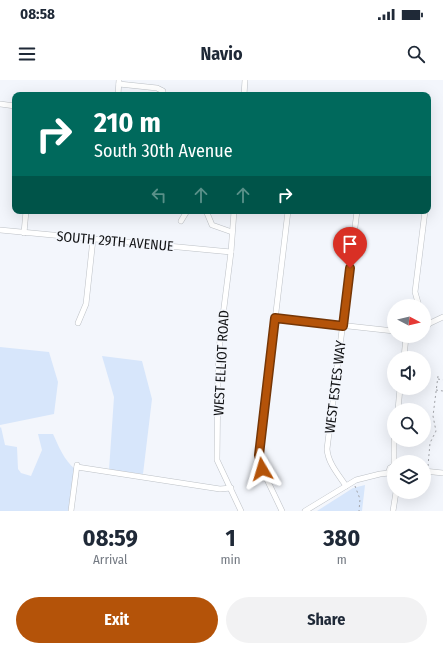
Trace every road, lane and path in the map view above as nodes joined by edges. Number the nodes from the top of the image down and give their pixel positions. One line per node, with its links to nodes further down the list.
1 (245, 80): 5 (street)
2 (119, 82): 3 (street); 4 (street)
3 (118, 92)
4 (163, 92)
5 (244, 92)
6 (0, 104): 7 (street)
7 (12, 106)
8 (26, 214): 18 (street)
9 (185, 214): 15 (street)
10 (207, 214): 17 (street)
11 (234, 214): 17 (street, WEST ELLIOT ROAD)
12 (288, 214): 23 (street)
13 (357, 214): 26 (street, WEST ESTES WAY)
14 (425, 214): 21 (street)
15 (181, 221)
16 (0, 230): 18 (street, SOUTH 29TH AVENUE)
17 (232, 232): 20 (street, WEST ELLIOT ROAD)
18 (24, 233): 19 (street, SOUTH 29TH AVENUE)
19 (93, 239): 20 (street, SOUTH 29TH AVENUE); 24 (street)
20 (231, 252): 39 (street, WEST ELLIOT ROAD)
21 (417, 299)
22 (443, 317): 25 (street)
23 (275, 318): 26 (street); 43 (street)
24 (78, 323)
25 (431, 323)
26 (343, 326): 27 (street); 38 (street, WEST ESTES WAY)
27 (387, 330)
28 (438, 376): 29 (path)
29 (437, 379): 30 (path); 31 (path)
30 (443, 380)
31 (436, 390): 32 (path); 33 (path)
32 (443, 391)
33 (429, 455)
34 (431, 472): 36 (street)
35 (387, 473): 37 (street)
36 (443, 473)
37 (352, 482): 38 (street); 45 (path)
38 (346, 486): 44 (street)
39 (231, 488): 41 (street); 42 (street, WEST ELLIOT ROAD)
40 (395, 499): 46 (street)
41 (71, 511)
42 (241, 511)
43 (282, 511)
44 (306, 511)
45 (359, 511)
46 (393, 511)

